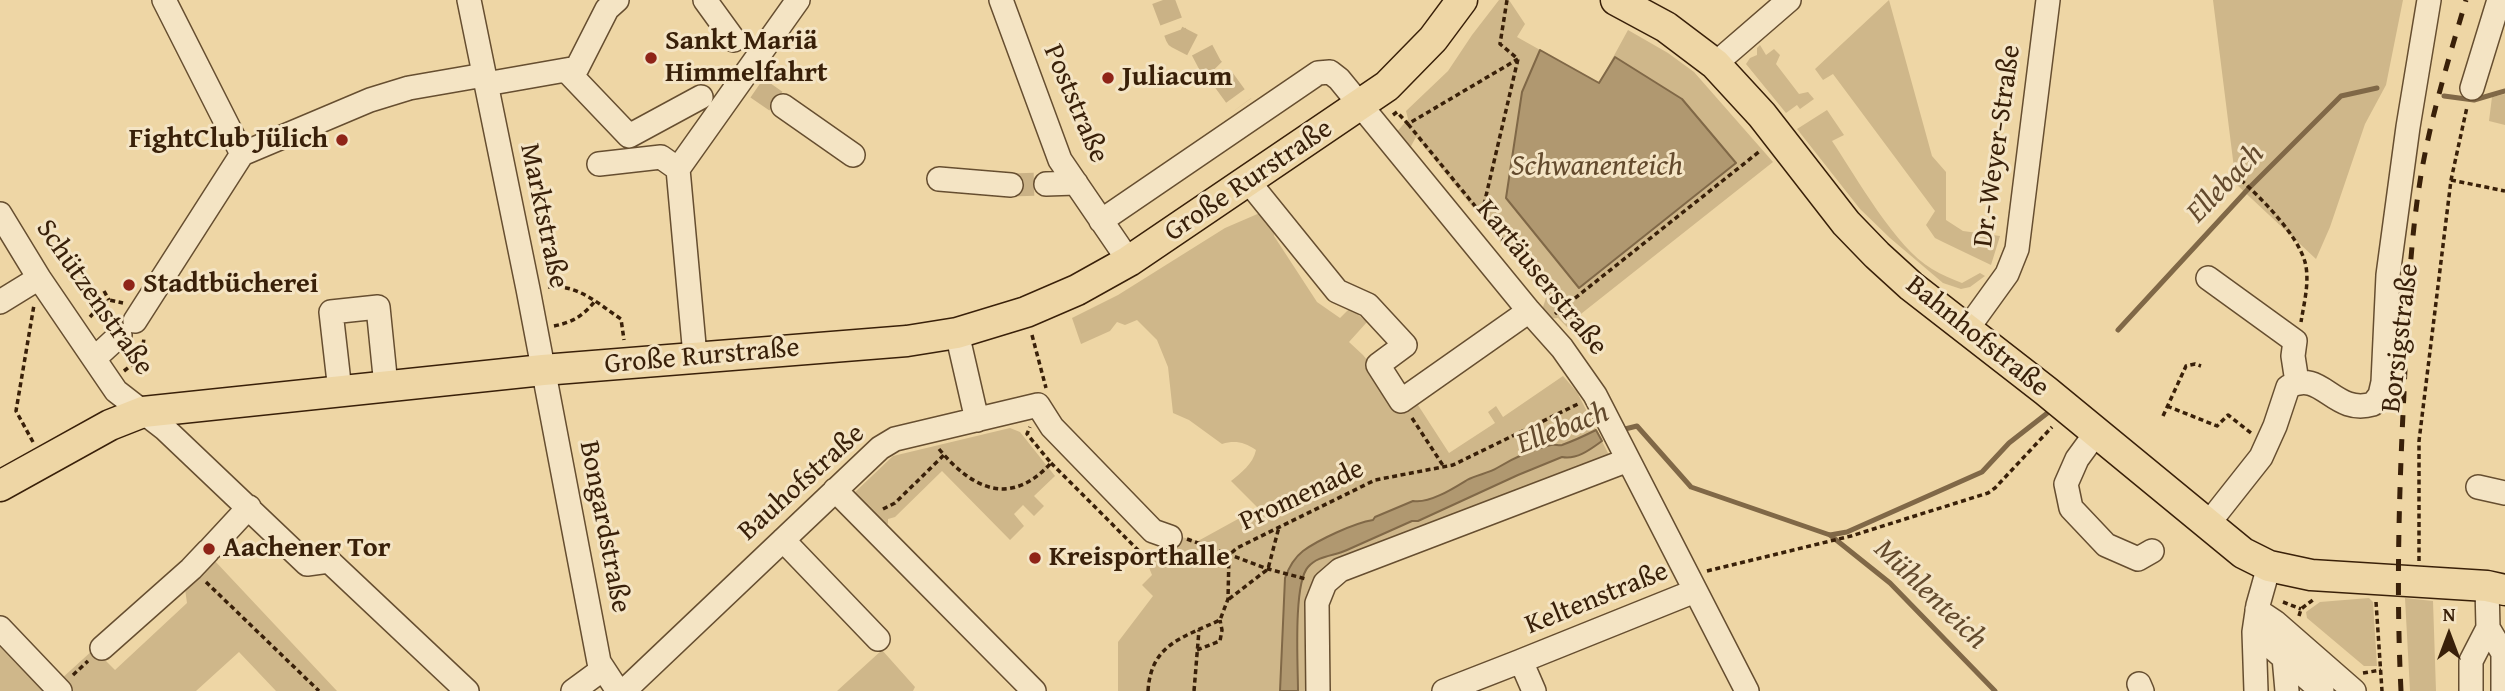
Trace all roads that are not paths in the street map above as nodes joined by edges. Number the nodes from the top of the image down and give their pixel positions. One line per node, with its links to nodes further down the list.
1 (164, 0): 21 (street)
2 (469, 0): 16 (street, Marktstraße)
3 (618, 0): 15 (street)
4 (705, 0): 13 (street)
5 (798, 0): 24 (street)
6 (1001, 0): 27 (street, Poststraße)
7 (1462, 0): 19 (main road, Große Rurstraße)
8 (1616, 0): 14 (main road, Bahnhofstraße)
9 (1788, 0): 14 (street)
10 (2048, 0): 37 (street, Dr.-Weyer-Straße)
11 (2430, 0): 42 (street)
12 (2499, 0): 18 (street)
13 (734, 40)
14 (1715, 64): 37 (main road, Bahnhofstraße)
15 (566, 70): 16 (street); 17 (street)
16 (485, 79): 21 (street); 41 (street, Marktstraße)
17 (701, 97)
18 (2470, 97)
19 (1361, 105): 26 (main road, Große Rurstraße); 31 (street, Große Rurstraße); 36 (street, Kartäuserstraße)
20 (783, 106): 22 (street)
21 (242, 155): 40 (street)
22 (853, 155)
23 (599, 164): 24 (street)
24 (678, 169): 39 (street)
25 (939, 179): 29 (street)
26 (1248, 181): 32 (main road, Große Rurstraße); 36 (street)
27 (1076, 183): 28 (street); 31 (street, Poststraße)
28 (1046, 184)
29 (1012, 185)
30 (0, 214): 33 (street, Schützenstraße)
31 (1101, 221): 32 (street, Poststraße)
32 (1129, 261): 38 (main road, Große Rurstraße)
33 (39, 278): 35 (street); 40 (street, Schützenstraße)
34 (2208, 278): 42 (street)
35 (0, 302)
36 (1535, 318): 48 (street, Kartäuserstraße)
37 (1968, 328): 47 (main road, Bahnhofstraße)
38 (957, 332): 39 (main road, Große Rurstraße); 46 (street)
39 (695, 356): 41 (main road, Große Rurstraße)
40 (95, 358): 45 (street, Schützenstraße)
41 (543, 370): 43 (main road, Große Rurstraße); 68 (street, Bongardstraße)
42 (2297, 382): 54 (street)
43 (386, 386): 44 (main road, Große Rurstraße); 44 (street)
44 (340, 391): 45 (main road, Große Rurstraße)
45 (143, 412): 49 (main road, Große Rurstraße); 53 (street, Schützenstraße)
46 (977, 420): 51 (street, Bauhofstraße); 55 (street, Bauhofstraße)
47 (2096, 433): 54 (main road, Bahnhofstraße); 57 (street)
48 (1624, 451): 59 (street, Kartäuserstraße); 76 (street)
49 (0, 486)
50 (2478, 487): 52 (street)
51 (835, 490): 56 (street, Bauhofstraße); 75 (street)
52 (2505, 493)
53 (249, 507): 65 (street); 72 (street, Schützenstraße)
54 (2208, 524): 58 (main road, Bahnhofstraße)
55 (1170, 537)
56 (783, 540): 64 (street); 74 (street, Bauhofstraße)
57 (2152, 551)
58 (2269, 566): 60 (main road, Bahnhofstraße); 61 (street)
59 (1692, 583): 67 (street, Keltenstraße); 79 (street, Kartäuserstraße)
60 (2496, 588): 63 (street)
61 (2256, 621): 66 (street); 69 (street); 80 (street)
62 (0, 628): 71 (street)
63 (2488, 628): 82 (street); 83 (street)
64 (878, 639)
65 (102, 648)
66 (2284, 657): 70 (street); 81 (street)
67 (1521, 662): 77 (street, Keltenstraße); 78 (street)
68 (603, 669): 73 (street); 74 (street, Bongardstraße)
69 (2356, 685)
70 (2290, 688)
71 (60, 691)
72 (467, 691)
73 (573, 691)
74 (621, 691)
75 (1034, 691)
76 (1318, 691)
77 (1444, 691)
78 (1534, 691)
79 (1747, 691)
80 (2256, 691)
81 (2322, 691)
82 (2471, 691)
83 (2504, 691)

